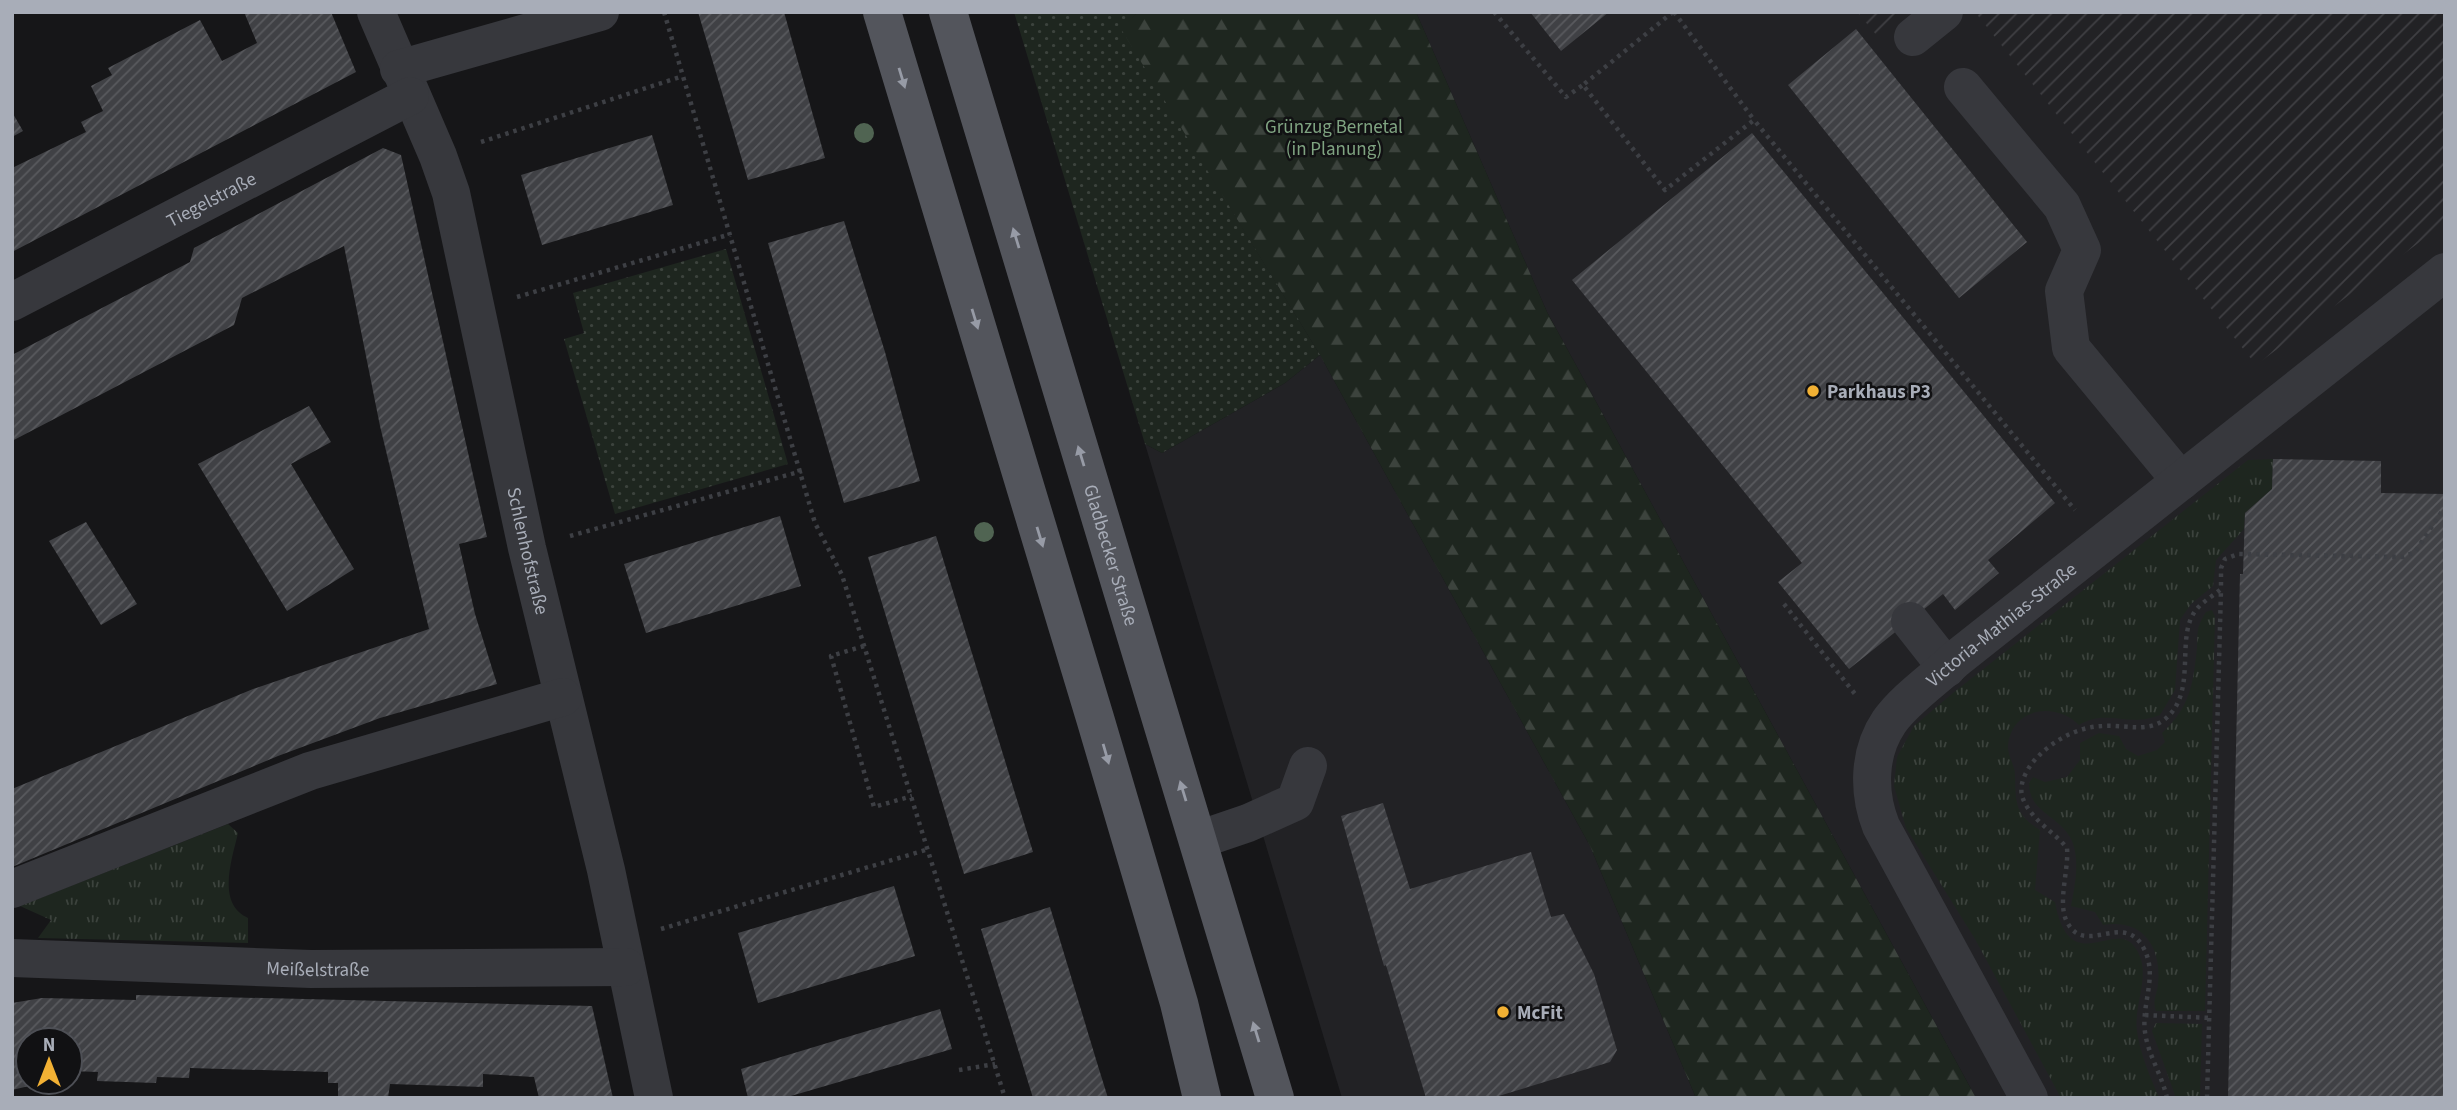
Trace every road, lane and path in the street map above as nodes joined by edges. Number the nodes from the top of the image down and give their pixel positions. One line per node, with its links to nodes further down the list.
1 (376, 12): 11 (street, Schlenhofstraße)
2 (600, 12): 11 (street, Tiegelstraße)
3 (664, 12): 10 (path)
4 (882, 12): 45 (main road, one-way to 45)
5 (947, 12): 34 (main road, Gladbecker Straße, one-way to 5)
6 (1494, 12): 12 (path)
7 (1674, 12): 12 (path); 14 (path)
8 (1944, 12): 9 (street)
9 (1913, 37)
10 (683, 76): 15 (path); 16 (path)
11 (404, 82): 15 (street, Schlenhofstraße); 18 (street, Tiegelstraße)
12 (1583, 85): 14 (path)
13 (1964, 87): 21 (street)
14 (1754, 120): 23 (path)
15 (438, 156): 19 (street, Schlenhofstraße)
16 (731, 234): 19 (path); 20 (path)
17 (2445, 272): 21 (street, Victoria-Mathias-Straße)
18 (12, 302)
19 (476, 309): 24 (street, Schlenhofstraße)
20 (802, 471): 24 (path); 28 (path)
21 (2181, 481): 29 (street, Victoria-Mathias-Straße)
22 (2445, 507): 25 (path)
23 (2080, 516)
24 (527, 548): 30 (street, Schlenhofstraße)
25 (2221, 589): 39 (path); 40 (path)
26 (1784, 604): 31 (path)
27 (1918, 614): 29 (street)
28 (864, 646): 33 (path); 33 (path)
29 (1955, 661): 47 (street, Victoria-Mathias-Straße)
30 (563, 697): 36 (street); 37 (street, Schlenhofstraße)
31 (1860, 700)
32 (1308, 766): 34 (street)
33 (912, 796): 35 (path)
34 (1198, 840): 46 (main road, Gladbecker Straße, one-way to 34)
35 (929, 849): 37 (path); 41 (path)
36 (12, 888)
37 (623, 954): 38 (street, Meißelstraße); 43 (street, Schlenhofstraße)
38 (12, 958)
39 (2145, 1015): 40 (path); 48 (path)
40 (2211, 1018): 49 (path)
41 (995, 1064): 42 (path); 44 (path)
42 (959, 1070)
43 (653, 1098)
44 (1005, 1098)
45 (1202, 1098)
46 (1275, 1098)
47 (2029, 1098)
48 (2167, 1098)
49 (2207, 1098)

